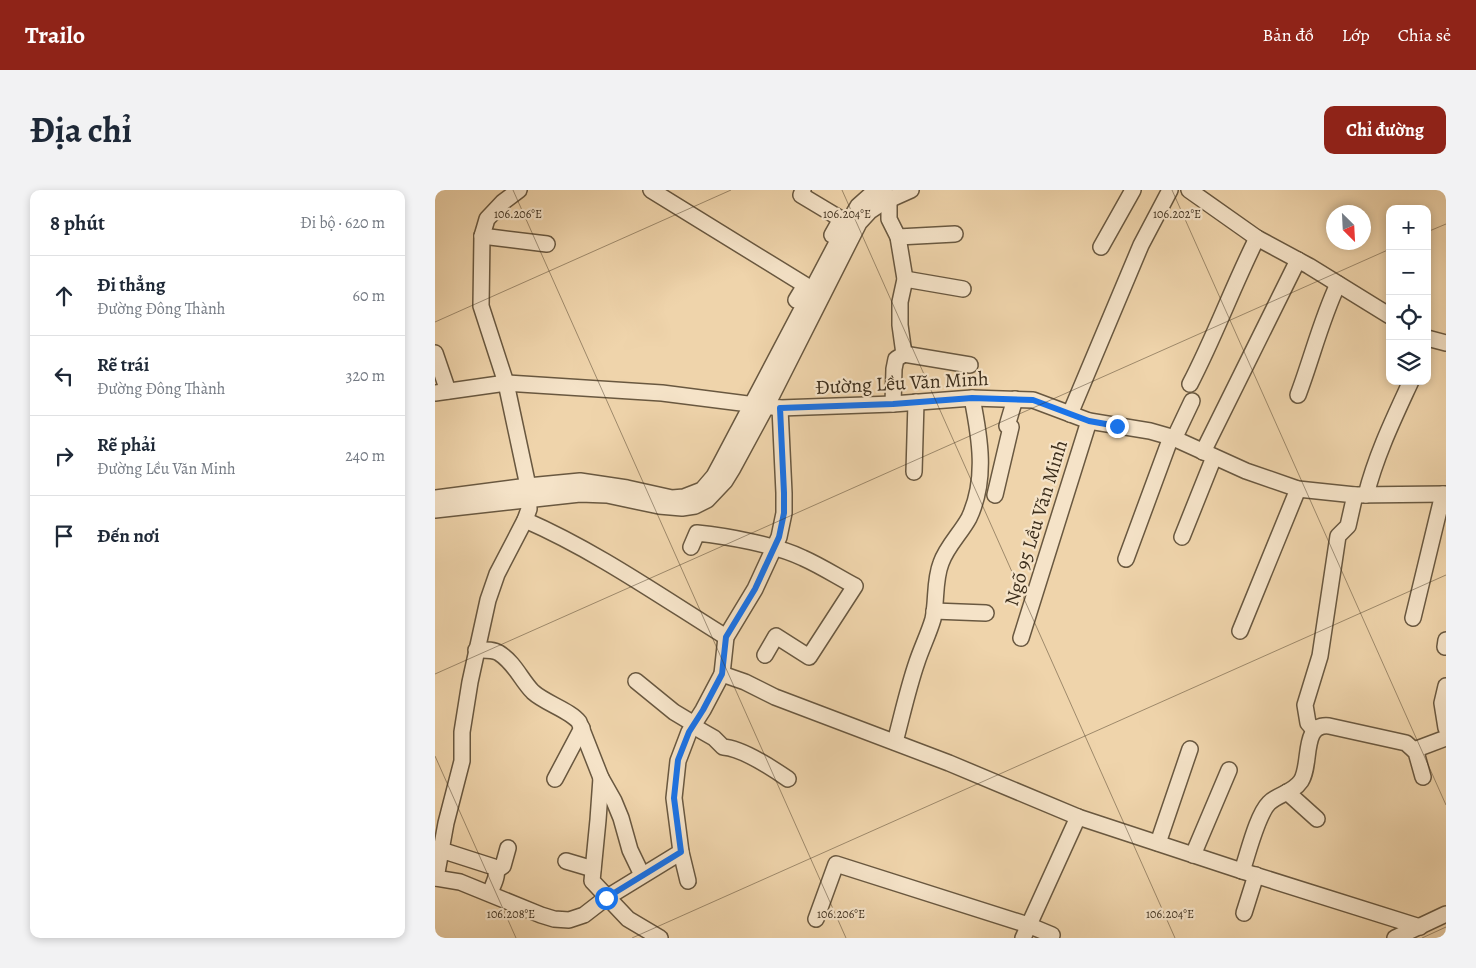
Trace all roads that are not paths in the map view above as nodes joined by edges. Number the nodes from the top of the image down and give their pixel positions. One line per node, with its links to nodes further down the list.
1 (519, 190): 11 (street)
2 (651, 190): 18 (street)
3 (803, 190): 18 (street)
4 (876, 190): 36 (street)
5 (911, 190): 9 (street)
6 (1133, 190): 15 (street)
7 (1170, 190): 39 (street)
8 (1189, 190): 13 (street)
9 (885, 194): 12 (street); 38 (street)
10 (955, 234): 12 (street)
11 (483, 236): 14 (street); 27 (street)
12 (898, 237): 17 (street)
13 (1257, 238): 16 (street); 28 (street)
14 (547, 244)
15 (1101, 247)
16 (1298, 260): 19 (street); 42 (street)
17 (905, 279): 20 (street); 25 (street)
18 (805, 284): 36 (street)
19 (1338, 284): 21 (street); 31 (street)
20 (963, 289)
21 (1386, 314)
22 (1431, 339): 23 (street)
23 (1446, 343)
24 (435, 353): 30 (street)
25 (904, 354): 26 (street); 37 (street)
26 (970, 365)
27 (506, 383): 30 (street, Đường Lều Văn Minh); 36 (street, Đường Lều Văn Minh); 45 (street)
28 (1190, 384)
29 (1409, 385): 47 (street)
30 (441, 392)
31 (1298, 396)
32 (972, 398): 33 (street, Đường Lều Văn Minh); 35 (street, Đường Lều Văn Minh); 57 (street)
33 (1015, 399): 39 (street, Đường Lều Văn Minh); 48 (street)
34 (1192, 401): 41 (street)
35 (916, 402): 37 (street, Đường Lều Văn Minh); 43 (street)
36 (746, 404): 38 (street, Đường Lều Văn Minh); 49 (street)
37 (893, 404): 38 (street, Đường Lều Văn Minh)
38 (773, 408): 49 (street); 55 (street)
39 (1070, 414): 40 (street, Đường Lều Văn Minh)
40 (1089, 421): 41 (street, Đường Lều Văn Minh); 62 (street, Ngõ 95 Lều Văn Minh)
41 (1172, 438): 42 (street, Đường Lều Văn Minh); 56 (street)
42 (1209, 454): 44 (street, Đường Lều Văn Minh); 53 (street)
43 (915, 472)
44 (1298, 489): 47 (street, Đường Lều Văn Minh); 60 (street)
45 (529, 493): 49 (street); 50 (street); 51 (street); 52 (street)
46 (1445, 494): 47 (street, Đường Lều Văn Minh); 59 (street)
47 (1360, 495): 73 (street)
48 (995, 496)
49 (640, 497)
50 (435, 498)
51 (435, 510)
52 (525, 520): 61 (street); 65 (street)
53 (1182, 537)
54 (691, 547): 55 (street)
55 (775, 548): 61 (street); 66 (street)
56 (1126, 559)
57 (934, 611): 58 (street); 75 (street)
58 (986, 613)
59 (1413, 618)
60 (1240, 631)
61 (726, 637): 67 (street)
62 (1021, 638)
63 (1446, 640): 64 (street)
64 (1446, 647)
65 (476, 650): 71 (street); 88 (street)
66 (765, 655)
67 (722, 674): 70 (street); 75 (street)
68 (635, 681): 70 (street)
69 (1446, 686): 72 (street)
70 (693, 725): 82 (street); 89 (street)
71 (582, 728): 80 (street); 81 (street)
72 (1446, 728)
73 (1315, 730): 77 (street); 83 (street)
74 (1446, 738): 77 (street)
75 (895, 742): 84 (street)
76 (1190, 749): 86 (street)
77 (1414, 750): 79 (street)
78 (1229, 770): 90 (street)
79 (1423, 777)
80 (601, 778): 92 (street); 95 (street)
81 (555, 779)
82 (788, 779)
83 (1287, 792): 85 (street); 94 (street)
84 (1078, 817): 86 (street); 104 (street)
85 (1317, 819)
86 (1158, 843): 90 (street)
87 (508, 848): 93 (street)
88 (441, 850): 93 (street); 96 (street)
89 (681, 852): 95 (street); 97 (street)
90 (1193, 855): 94 (street)
91 (566, 861): 92 (street)
92 (593, 869): 99 (street)
93 (497, 870): 98 (street)
94 (1249, 873): 100 (street); 103 (street)
95 (642, 875): 99 (street)
96 (436, 878): 98 (street)
97 (688, 881)
98 (490, 893): 99 (street)
99 (606, 898): 106 (street)
100 (1244, 913)
101 (1446, 914): 103 (street)
102 (816, 919): 104 (street)
103 (1420, 927): 107 (street)
104 (1026, 932): 105 (street)
105 (1052, 935)
106 (660, 938)
107 (1395, 938)

